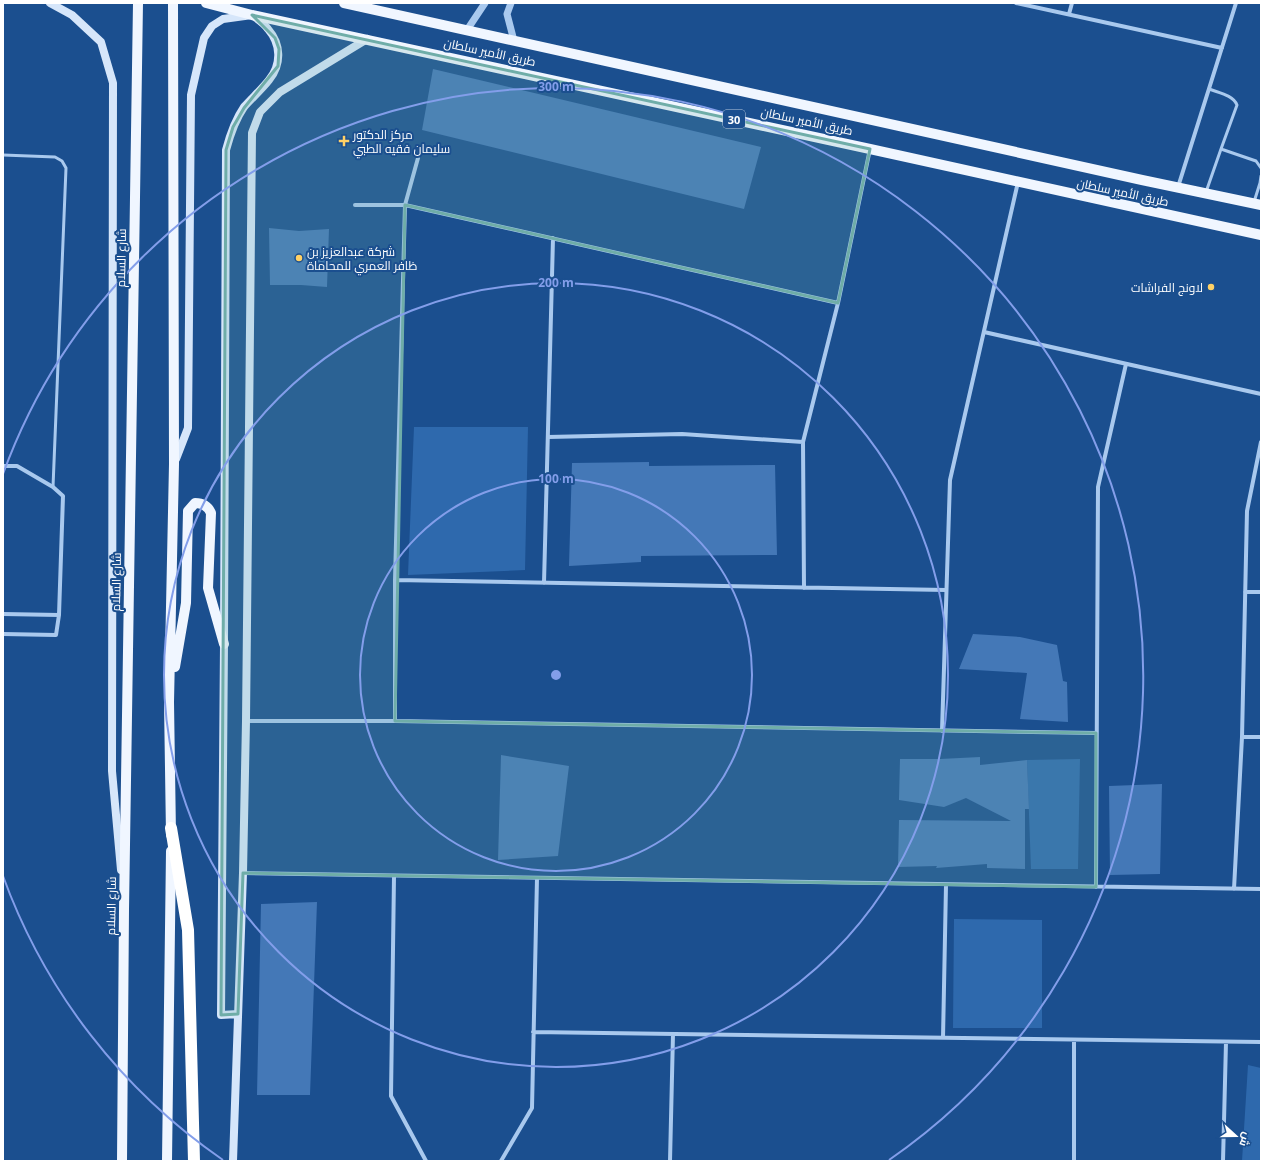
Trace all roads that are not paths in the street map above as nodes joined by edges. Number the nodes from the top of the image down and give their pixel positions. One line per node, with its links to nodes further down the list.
1 (50, 3): 69 (main road)
2 (138, 3): 69 (main road, شارع السلام)
3 (173, 3): 41 (main road)
4 (206, 3): 12 (main road, طريق الأمير سلطان / 30)
5 (344, 3): 14 (main road, طريق الأمير سلطان / 30)
6 (376, 3): 14 (main road)
7 (485, 3): 15 (street)
8 (511, 3): 17 (street)
9 (1016, 3): 13 (street)
10 (1072, 3): 13 (street)
11 (1236, 3): 18 (street)
12 (252, 14): 16 (main road, طريق الأمير سلطان / 30); 41 (main road); 53 (main road)
13 (1069, 14): 18 (street)
14 (433, 23): 15 (main road, طريق الأمير سلطان / 30)
15 (467, 30): 17 (main road, طريق الأمير سلطان / 30)
16 (367, 39): 20 (main road, طريق الأمير سلطان / 30); 55 (main road)
17 (514, 41): 27 (main road, طريق الأمير سلطان / 30)
18 (1222, 48): 19 (street)
19 (1209, 89): 21 (lane); 27 (street)
20 (870, 149): 26 (main road, طريق الأمير سلطان / 30); 34 (street)
21 (1221, 149): 24 (lane); 28 (lane)
22 (3, 155): 43 (lane)
23 (418, 158): 31 (street)
24 (1261, 168)
25 (1261, 176): 29 (lane)
26 (1018, 182): 32 (main road, طريق الأمير سلطان / 30); 35 (street)
27 (1178, 187): 28 (main road, طريق الأمير سلطان / 30)
28 (1206, 193): 29 (main road, طريق الأمير سلطان / 30)
29 (1257, 204)
30 (355, 205): 31 (street)
31 (405, 205): 33 (street); 44 (street)
32 (1261, 235)
33 (553, 238): 34 (street); 38 (street)
34 (838, 303): 39 (street)
35 (984, 332): 36 (street); 47 (street)
36 (1126, 364): 37 (street); 58 (street)
37 (1261, 394)
38 (548, 437): 39 (street); 45 (street)
39 (803, 442): 46 (street)
40 (1261, 442): 48 (street)
41 (174, 464): 54 (main road)
42 (3, 466): 43 (street)
43 (53, 487): 51 (street)
44 (396, 580): 45 (street); 56 (street)
45 (544, 583): 46 (street)
46 (804, 588): 47 (street)
47 (946, 590): 57 (street)
48 (1245, 592): 49 (street); 59 (street)
49 (1261, 592)
50 (3, 614): 51 (street)
51 (59, 615): 52 (street)
52 (3, 634)
53 (224, 644): 54 (main road); 70 (main road)
54 (169, 702): 61 (main road)
55 (246, 721): 56 (street); 62 (main road)
56 (395, 721): 57 (street)
57 (942, 731): 58 (street)
58 (1096, 733): 66 (street)
59 (1242, 737): 60 (street); 67 (street)
60 (1261, 737)
61 (172, 828): 78 (main road); 79 (highway)
62 (243, 873): 63 (street); 70 (main road)
63 (394, 876): 64 (street); 81 (street)
64 (537, 878): 65 (street); 71 (street)
65 (946, 885): 66 (street); 73 (street)
66 (1096, 887): 67 (street)
67 (1234, 889): 68 (street)
68 (1261, 889)
69 (124, 910): 77 (main road, شارع السلام)
70 (238, 1014): 80 (main road)
71 (533, 1032): 72 (street); 82 (street)
72 (673, 1034): 73 (street); 83 (street)
73 (943, 1038): 74 (street)
74 (1074, 1040): 75 (street); 84 (street)
75 (1226, 1042): 76 (street); 85 (street)
76 (1261, 1042)
77 (122, 1161)
78 (166, 1161)
79 (194, 1161)
80 (233, 1161)
81 (426, 1161)
82 (501, 1161)
83 (670, 1161)
84 (1074, 1161)
85 (1222, 1161)

